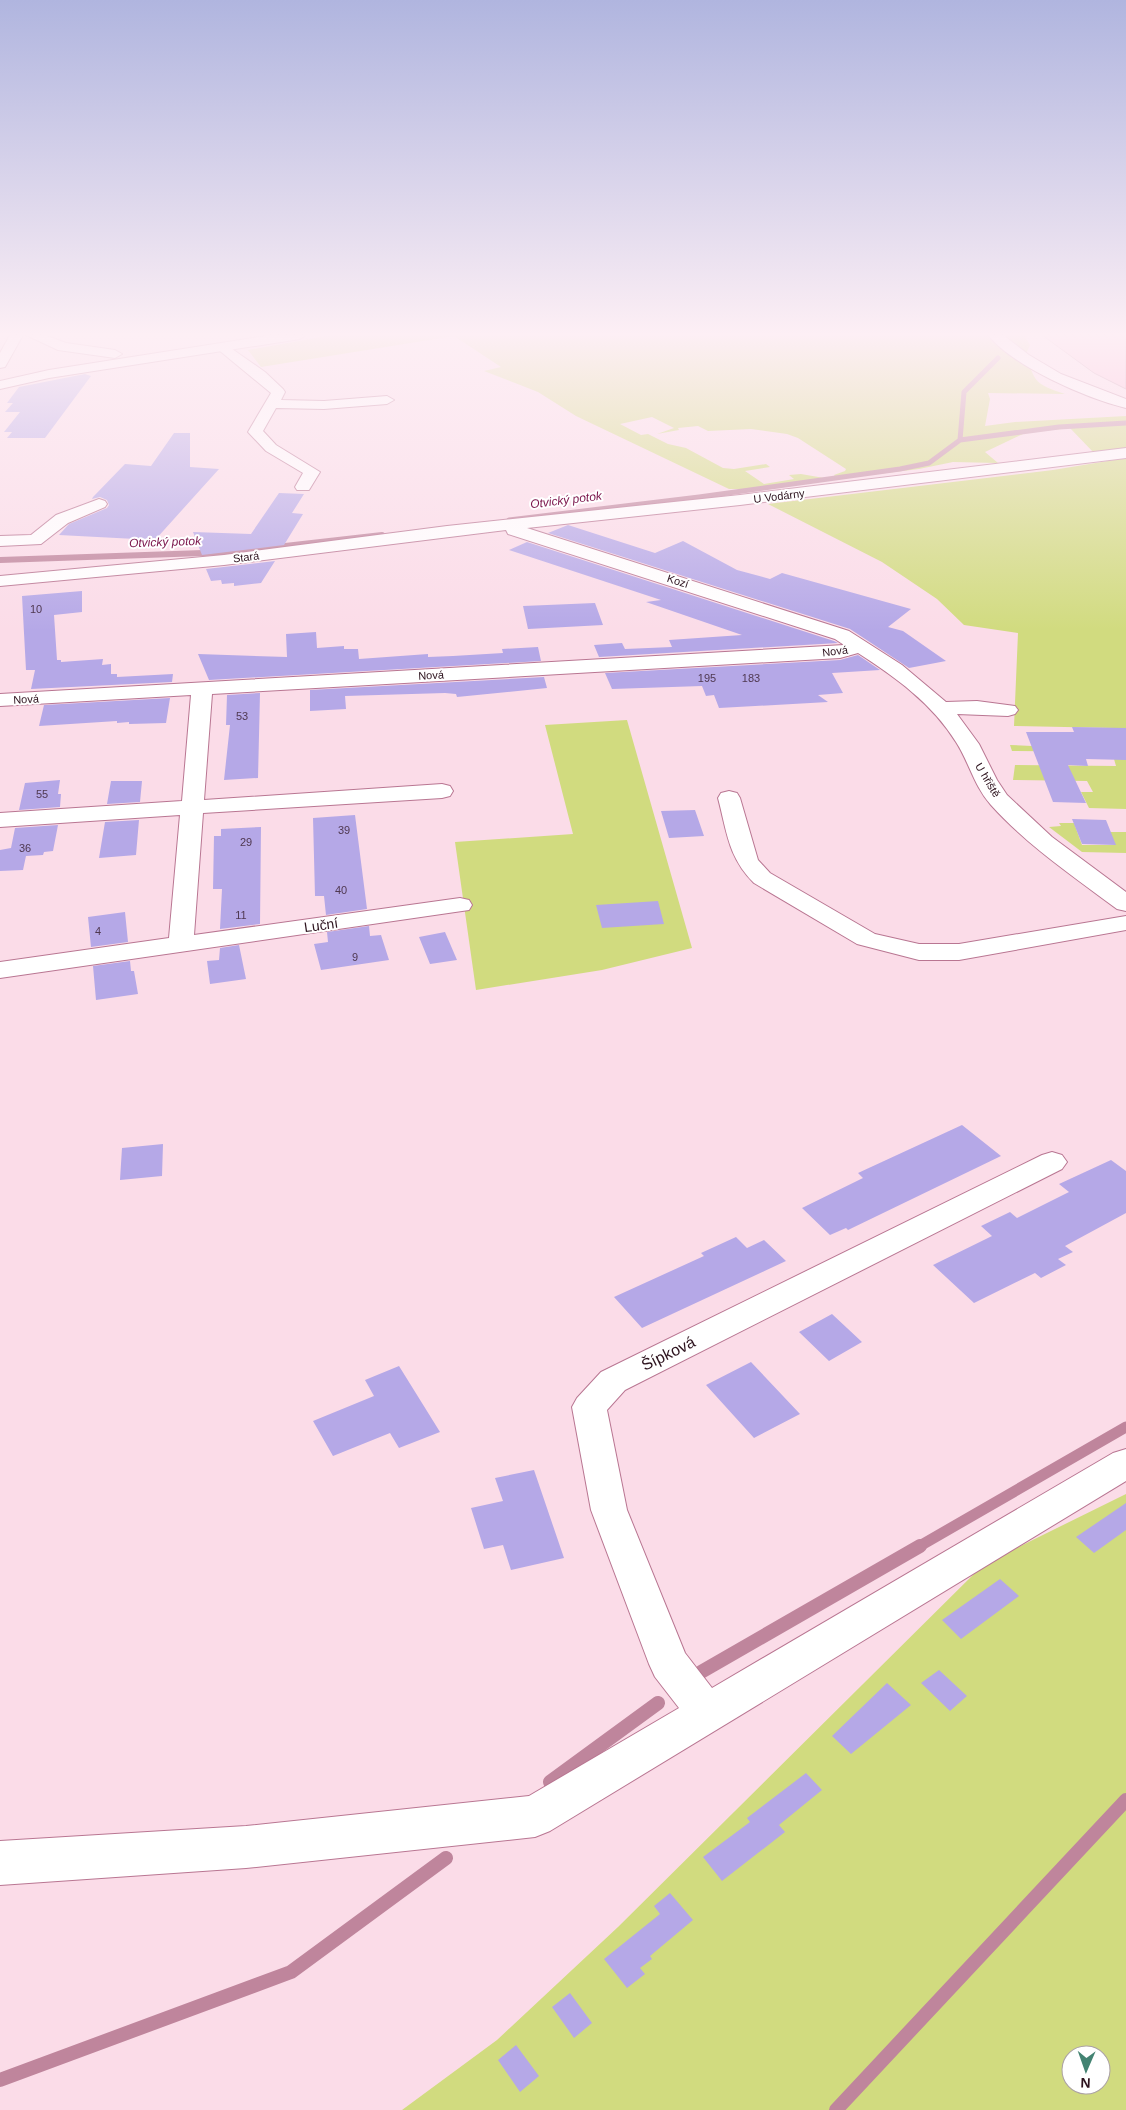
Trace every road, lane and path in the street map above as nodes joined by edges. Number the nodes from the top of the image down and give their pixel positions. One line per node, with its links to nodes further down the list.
1 (256, 433): 3 (street)
2 (1126, 453): 5 (street, U Vodárny)
3 (303, 487)
4 (99, 504): 6 (street)
5 (491, 527): 7 (street, Stará); 8 (street, Kozí)
6 (0, 541)
7 (0, 581)
8 (861, 646): 9 (street, Nová); 11 (street, U hřiště)
9 (202, 689): 10 (street, Nová); 15 (street)
10 (0, 700)
11 (942, 708): 12 (street); 17 (street, U hřiště)
12 (1008, 710)
13 (442, 791): 15 (street)
14 (729, 798): 19 (street)
15 (192, 807): 16 (street); 20 (street)
16 (0, 820)
17 (1126, 904)
18 (460, 905): 20 (street, Luční)
19 (1126, 923)
20 (181, 944): 21 (street, Luční)
21 (0, 970)
22 (1052, 1162): 24 (street, Šípková)
23 (1126, 1463): 24 (street)
24 (707, 1713): 25 (street)
25 (0, 1863)

